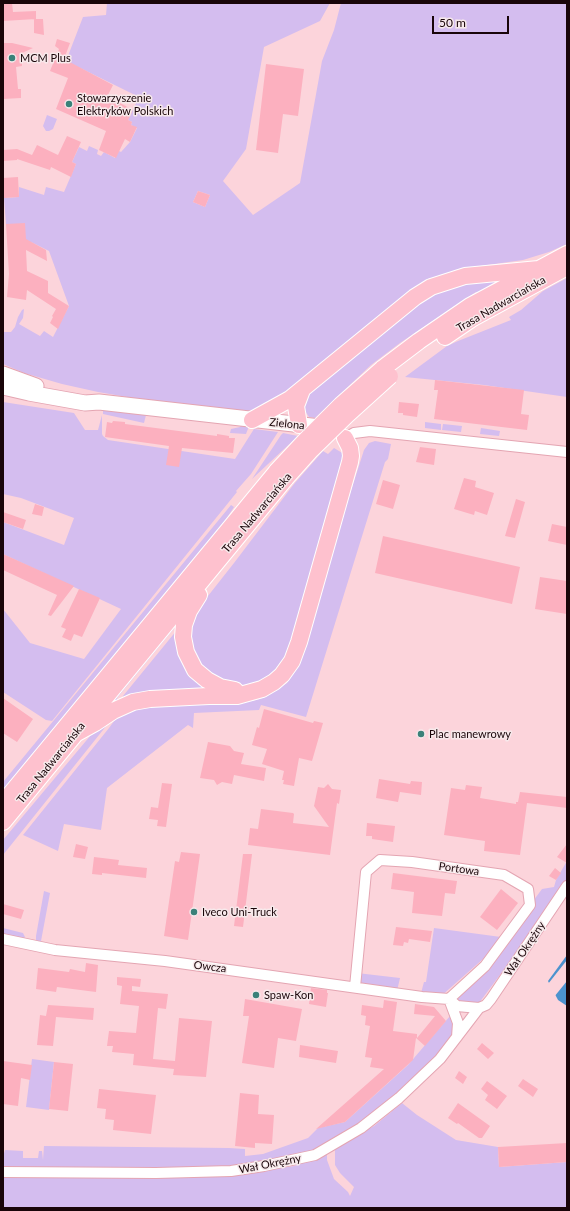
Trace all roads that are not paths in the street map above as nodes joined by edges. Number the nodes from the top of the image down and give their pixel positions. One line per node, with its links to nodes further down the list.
1 (562, 263): 2 (main road, Trasa Nadwarciańska); 3 (main road, Trasa Nadwarciańska)
2 (539, 269): 3 (main road, Trasa Nadwarciańska); 6 (main road)
3 (386, 373): 12 (main road, Trasa Nadwarciańska, bridge)
4 (3, 374): 7 (street)
5 (3, 387): 7 (street, Zielona)
6 (302, 390): 8 (main road); 9 (main road)
7 (99, 402): 8 (street, Zielona)
8 (252, 420): 9 (street, Zielona)
9 (299, 425): 10 (street, Zielona)
10 (345, 438): 11 (street); 14 (main road)
11 (567, 452)
12 (281, 475): 13 (main road, Trasa Nadwarciańska); 16 (main road, Trasa Nadwarciańska)
13 (224, 553): 14 (main road); 15 (main road, Trasa Nadwarciańska)
14 (247, 693): 15 (main road)
15 (75, 734): 17 (main road, Trasa Nadwarciańska)
16 (3, 803)
17 (3, 822)
18 (567, 886): 22 (street, Wał Okrężny)
19 (3, 939): 20 (street, Owcza)
20 (355, 987): 21 (street, Owcza); 21 (street, Portowa)
21 (449, 999): 22 (street); 23 (street)
22 (479, 1008): 23 (street, Wał Okrężny)
23 (457, 1037): 24 (street, Wał Okrężny)
24 (3, 1172)

